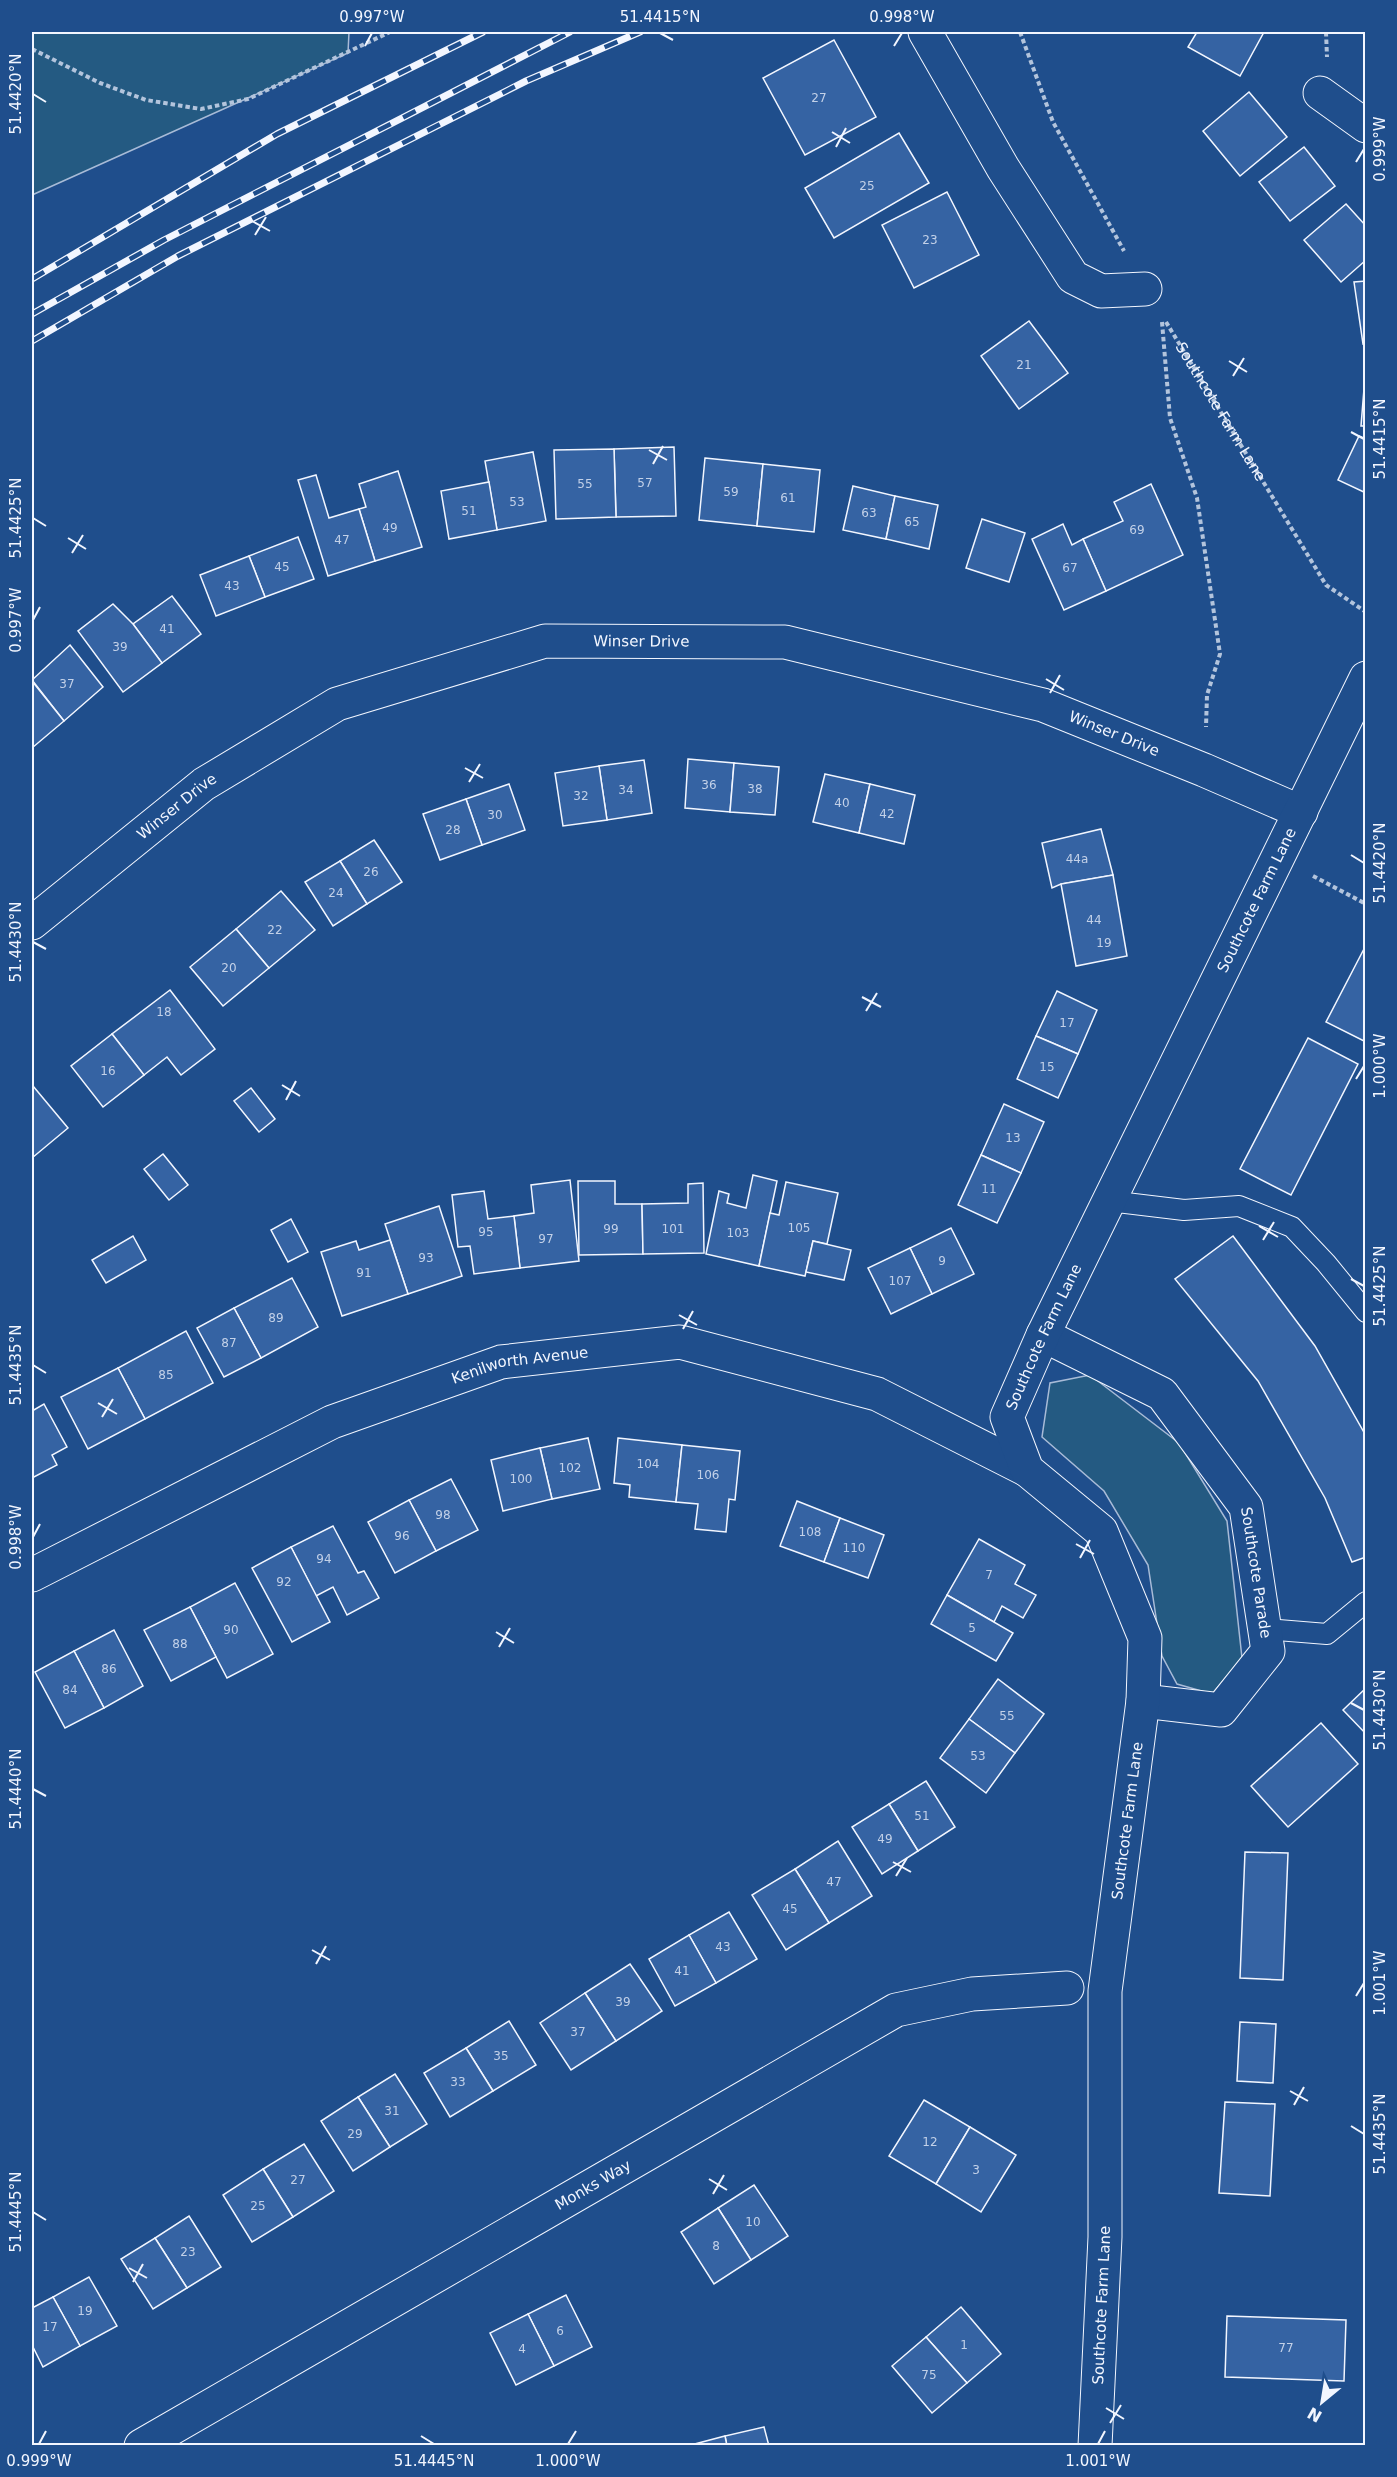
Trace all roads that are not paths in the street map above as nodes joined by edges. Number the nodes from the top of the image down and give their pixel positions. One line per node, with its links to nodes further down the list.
1 (926, 32): 4 (street)
2 (1320, 93): 3 (street)
3 (1365, 126)
4 (1153, 302)
5 (1365, 678): 6 (street, Southcote Farm Lane)
6 (1301, 812): 7 (street, Winser Drive); 8 (street, Southcote Farm Lane)
7 (32, 923)
8 (1109, 1201): 9 (lane); 10 (street, Southcote Farm Lane)
9 (1365, 1312)
10 (1043, 1335): 11 (street, Southcote Farm Lane); 14 (street, Southcote Parade)
11 (1027, 1470): 12 (street, Kenilworth Avenue); 15 (street, Southcote Farm Lane)
12 (32, 1575)
13 (1365, 1602): 14 (lane)
14 (1265, 1629): 15 (street, Southcote Parade)
15 (1143, 1701): 18 (street, Southcote Farm Lane)
16 (1067, 1988): 17 (street, Monks Way)
17 (141, 2445)
18 (1095, 2445)

